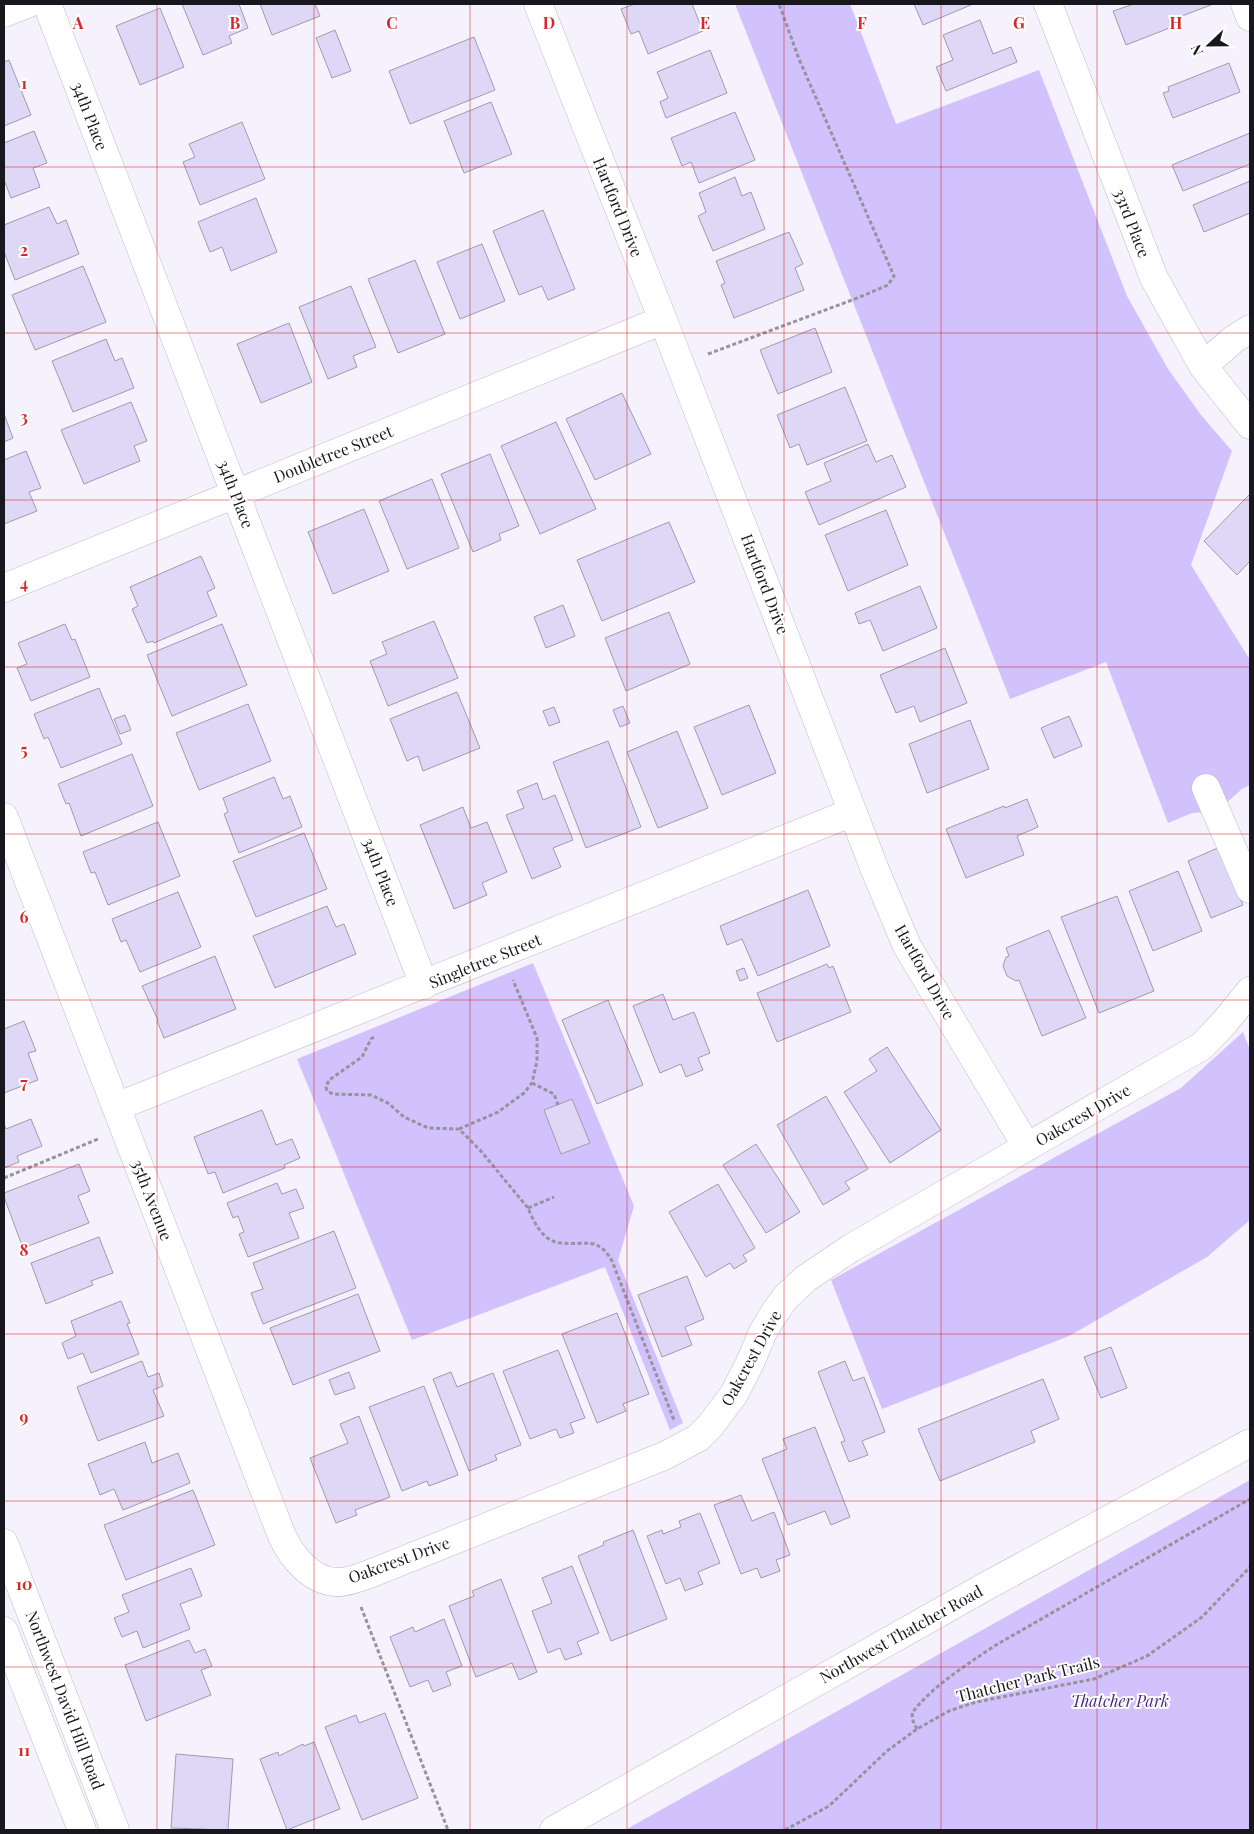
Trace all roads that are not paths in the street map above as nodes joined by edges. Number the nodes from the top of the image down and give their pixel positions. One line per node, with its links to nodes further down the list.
1 (28, 4): 6 (street)
2 (47, 4): 12 (street, 34th Place)
3 (538, 4): 8 (street, Hartford Drive)
4 (1048, 4): 10 (street, 33rd Place)
5 (1245, 4): 7 (street)
6 (4, 13)
7 (1250, 17)
8 (663, 320): 12 (street, Doubletree Street); 15 (street, Hartford Drive)
9 (1250, 329): 10 (street)
10 (1203, 366): 11 (street, 33rd Place)
11 (1250, 424)
12 (236, 494): 13 (street, Doubletree Street); 18 (street, 34th Place)
13 (4, 588)
14 (1206, 788): 17 (street)
15 (853, 812): 18 (street, Singletree Street); 21 (street, Hartford Drive)
16 (4, 817): 20 (street, 35th Avenue)
17 (1250, 889)
18 (424, 985): 20 (street, Singletree Street)
19 (1250, 991): 21 (street, Oakcrest Drive)
20 (120, 1118): 24 (street, 35th Avenue)
21 (1027, 1147): 24 (street, Oakcrest Drive)
22 (1250, 1443): 28 (street, Northwest Thatcher Road)
23 (4, 1543): 27 (street, Northwest David Hill Road)
24 (313, 1574)
25 (4, 1631): 26 (street, Northwest David Hill Road)
26 (82, 1830)
27 (115, 1830)
28 (554, 1830)

